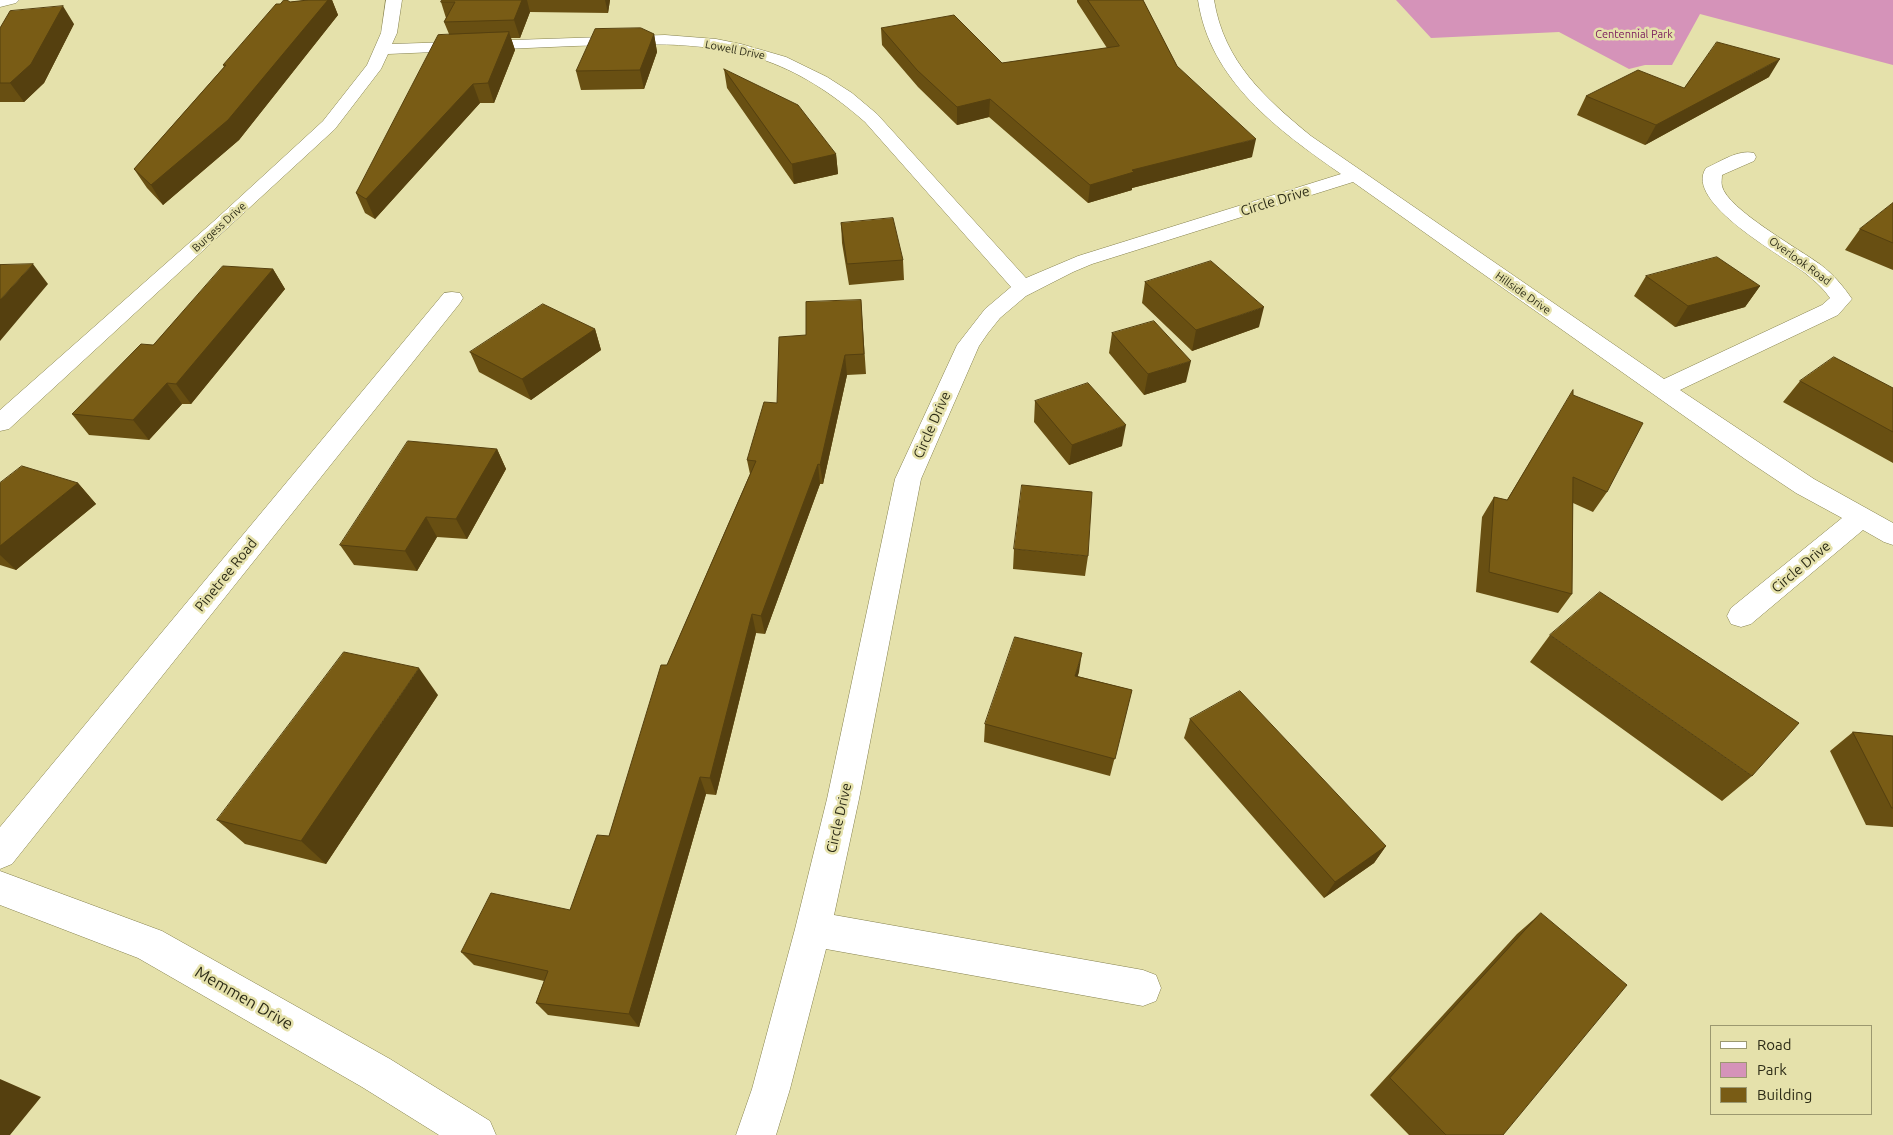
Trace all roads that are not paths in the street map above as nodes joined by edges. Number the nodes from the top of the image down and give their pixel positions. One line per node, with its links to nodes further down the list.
1 (11, 0): 4 (street)
2 (394, 0): 5 (street, Burgess Drive)
3 (1206, 0): 7 (street, Hillside Drive)
4 (0, 2)
5 (384, 49): 8 (street, Lowell Drive); 11 (street, Burgess Drive)
6 (1747, 157): 10 (street, Overlook Road)
7 (1356, 175): 8 (street, Circle Drive); 10 (street, Hillside Drive)
8 (1023, 287): 17 (street, Circle Drive)
9 (452, 298): 15 (street, Pinetree Road)
10 (1661, 389): 12 (street, Hillside Drive)
11 (0, 423)
12 (1860, 518): 13 (street, Hillside Drive); 14 (street, Circle Drive)
13 (1893, 535)
14 (1741, 616)
15 (0, 853)
16 (0, 888): 19 (street, Memmen Drive)
17 (813, 929): 18 (street); 20 (street, Circle Drive)
18 (1143, 988)
19 (476, 1135)
20 (756, 1135)

